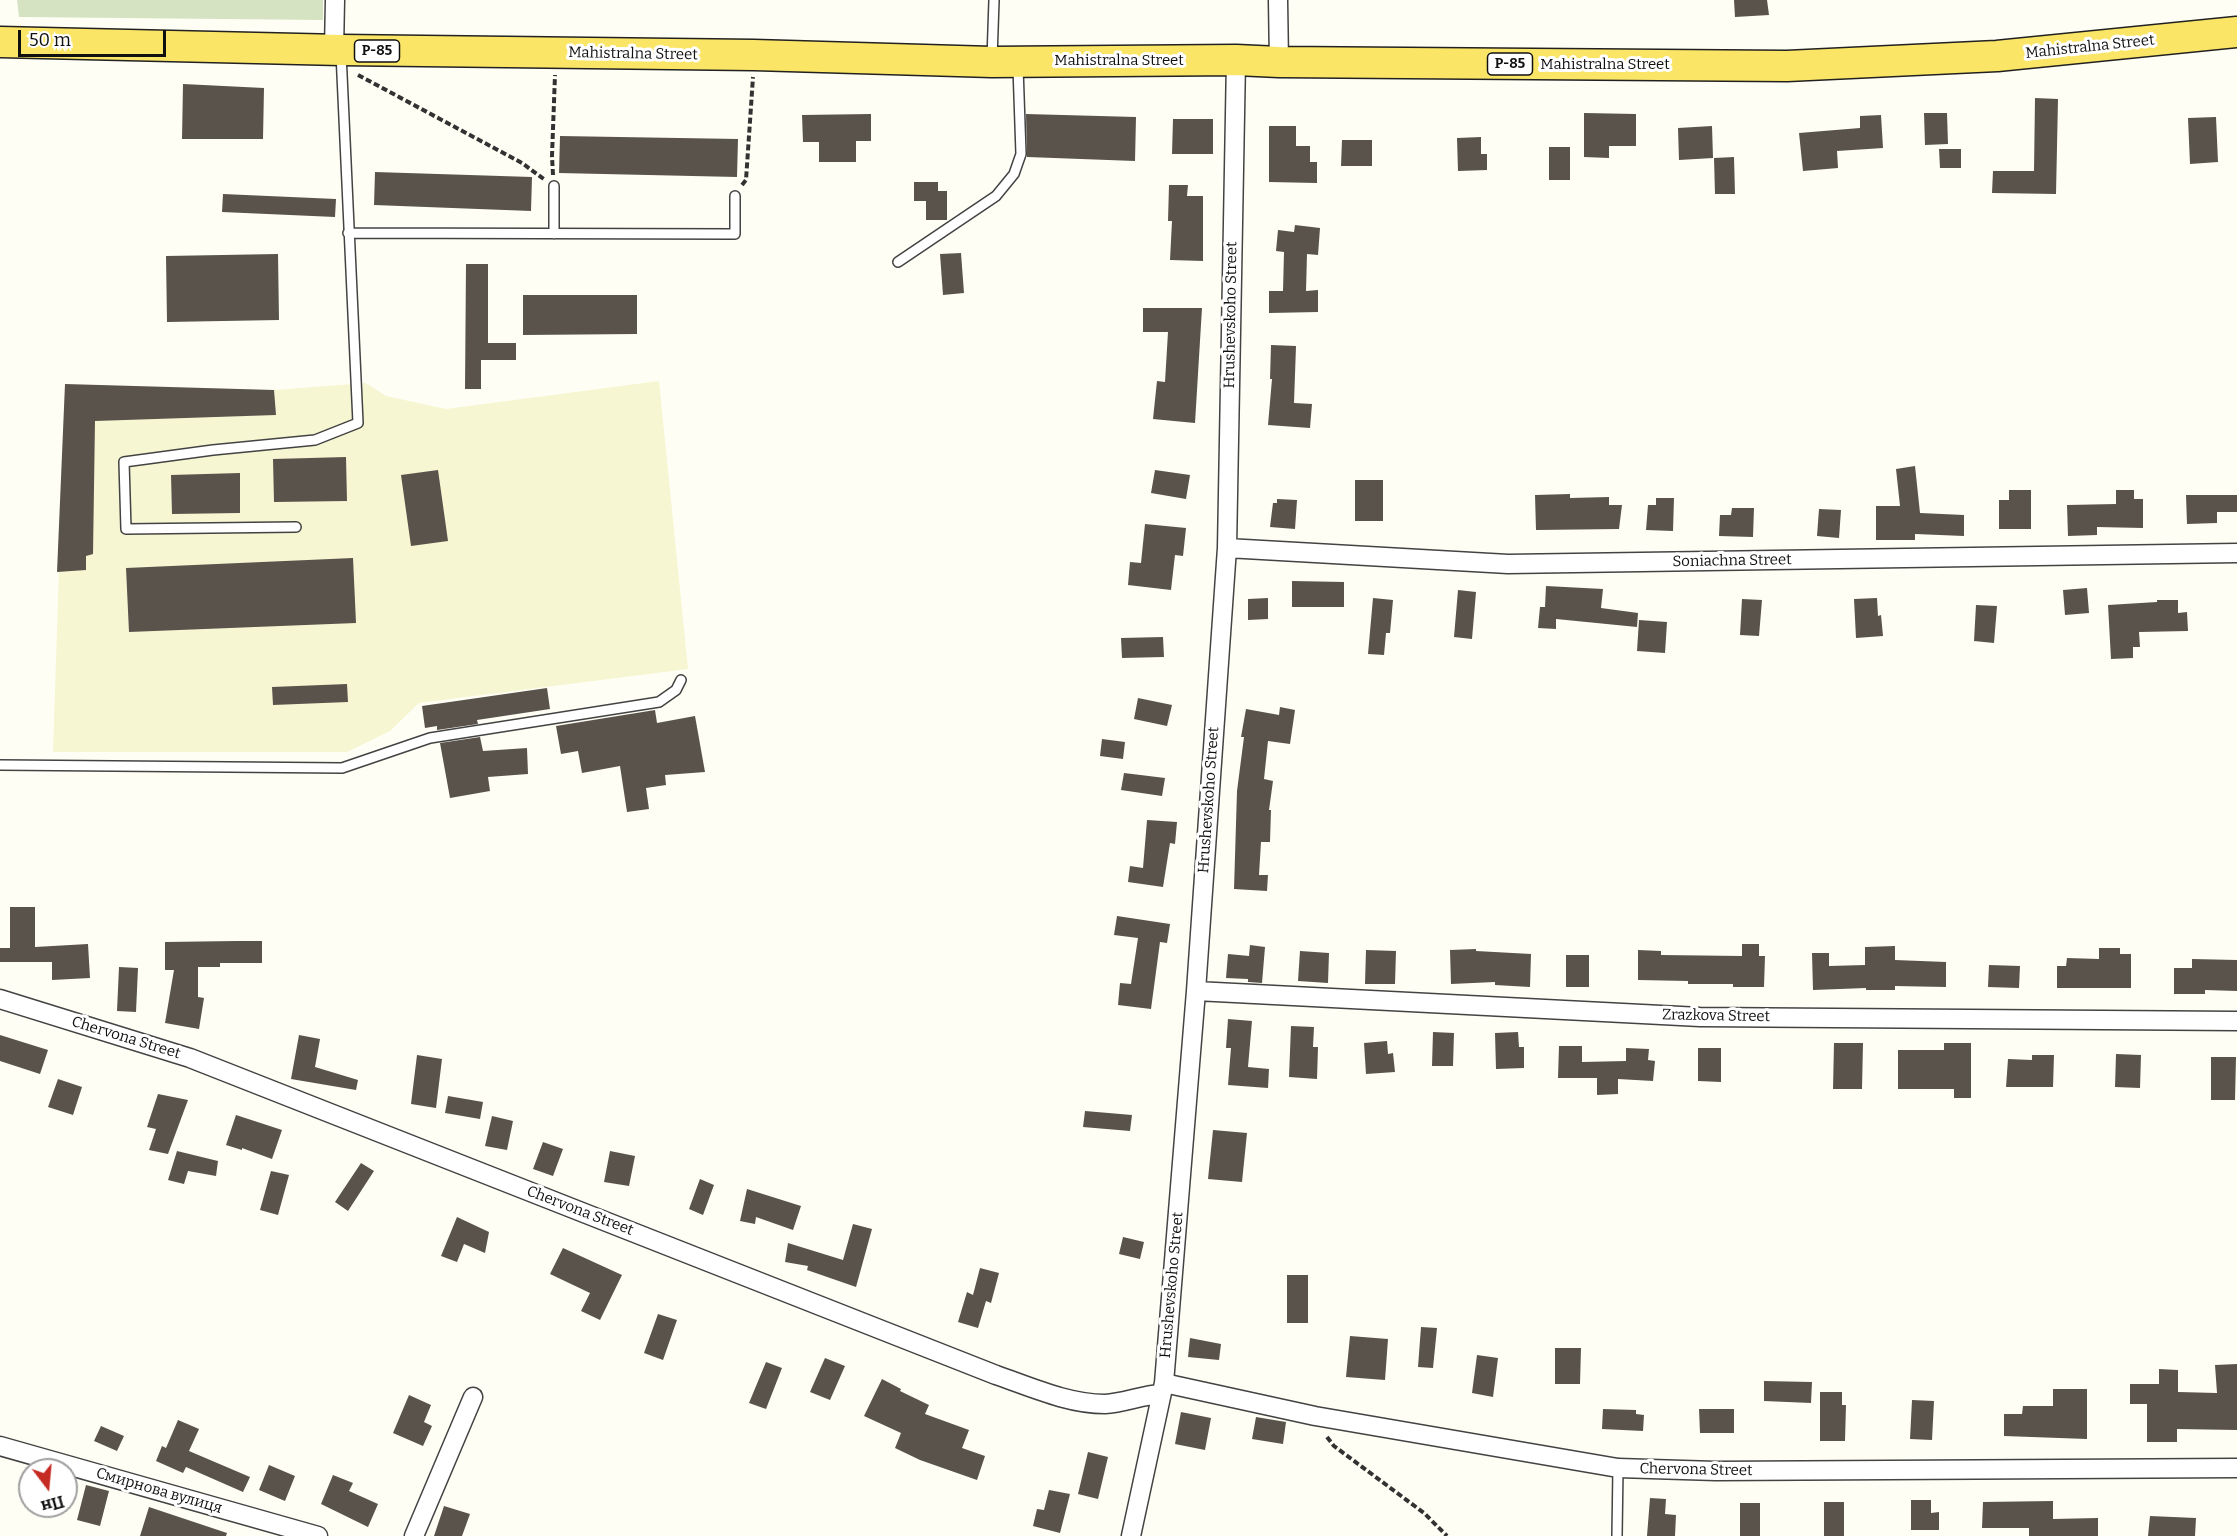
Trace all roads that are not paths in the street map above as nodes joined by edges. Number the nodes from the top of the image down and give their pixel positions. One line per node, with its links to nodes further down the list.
1 (335, 0): 6 (street)
2 (993, 0): 8 (lane)
3 (1278, 0): 9 (street)
4 (2237, 32): 9 (main road, Mahistralna Street / Р-85)
5 (0, 42): 6 (main road, Mahistralna Street / Р-85)
6 (343, 58): 8 (main road, Mahistralna Street / Р-85); 12 (lane)
7 (1236, 60): 8 (main road, Mahistralna Street / Р-85); 9 (main road, Mahistralna Street / Р-85); 16 (street, Hrushevskoho Street)
8 (1005, 62): 14 (lane)
9 (1279, 62)
10 (554, 186): 13 (lane)
11 (735, 195): 13 (lane)
12 (348, 233): 13 (lane); 15 (lane)
13 (554, 234)
14 (898, 262)
15 (296, 527)
16 (1227, 548): 17 (street, Soniachna Street); 20 (street, Hrushevskoho Street)
17 (2237, 553)
18 (681, 680): 19 (lane)
19 (0, 765)
20 (1196, 992): 22 (street, Zrazkova Street); 23 (street, Hrushevskoho Street)
21 (0, 999): 23 (street, Chervona Street)
22 (2237, 1021)
23 (1162, 1388): 26 (street, Chervona Street); 30 (street, Hrushevskoho Street)
24 (473, 1397): 29 (street)
25 (0, 1446): 28 (street, Смирнова вулиця)
26 (1618, 1468): 27 (street, Chervona Street); 31 (lane)
27 (2237, 1468)
28 (318, 1536)
29 (414, 1536)
30 (1131, 1536)
31 (1617, 1536)

